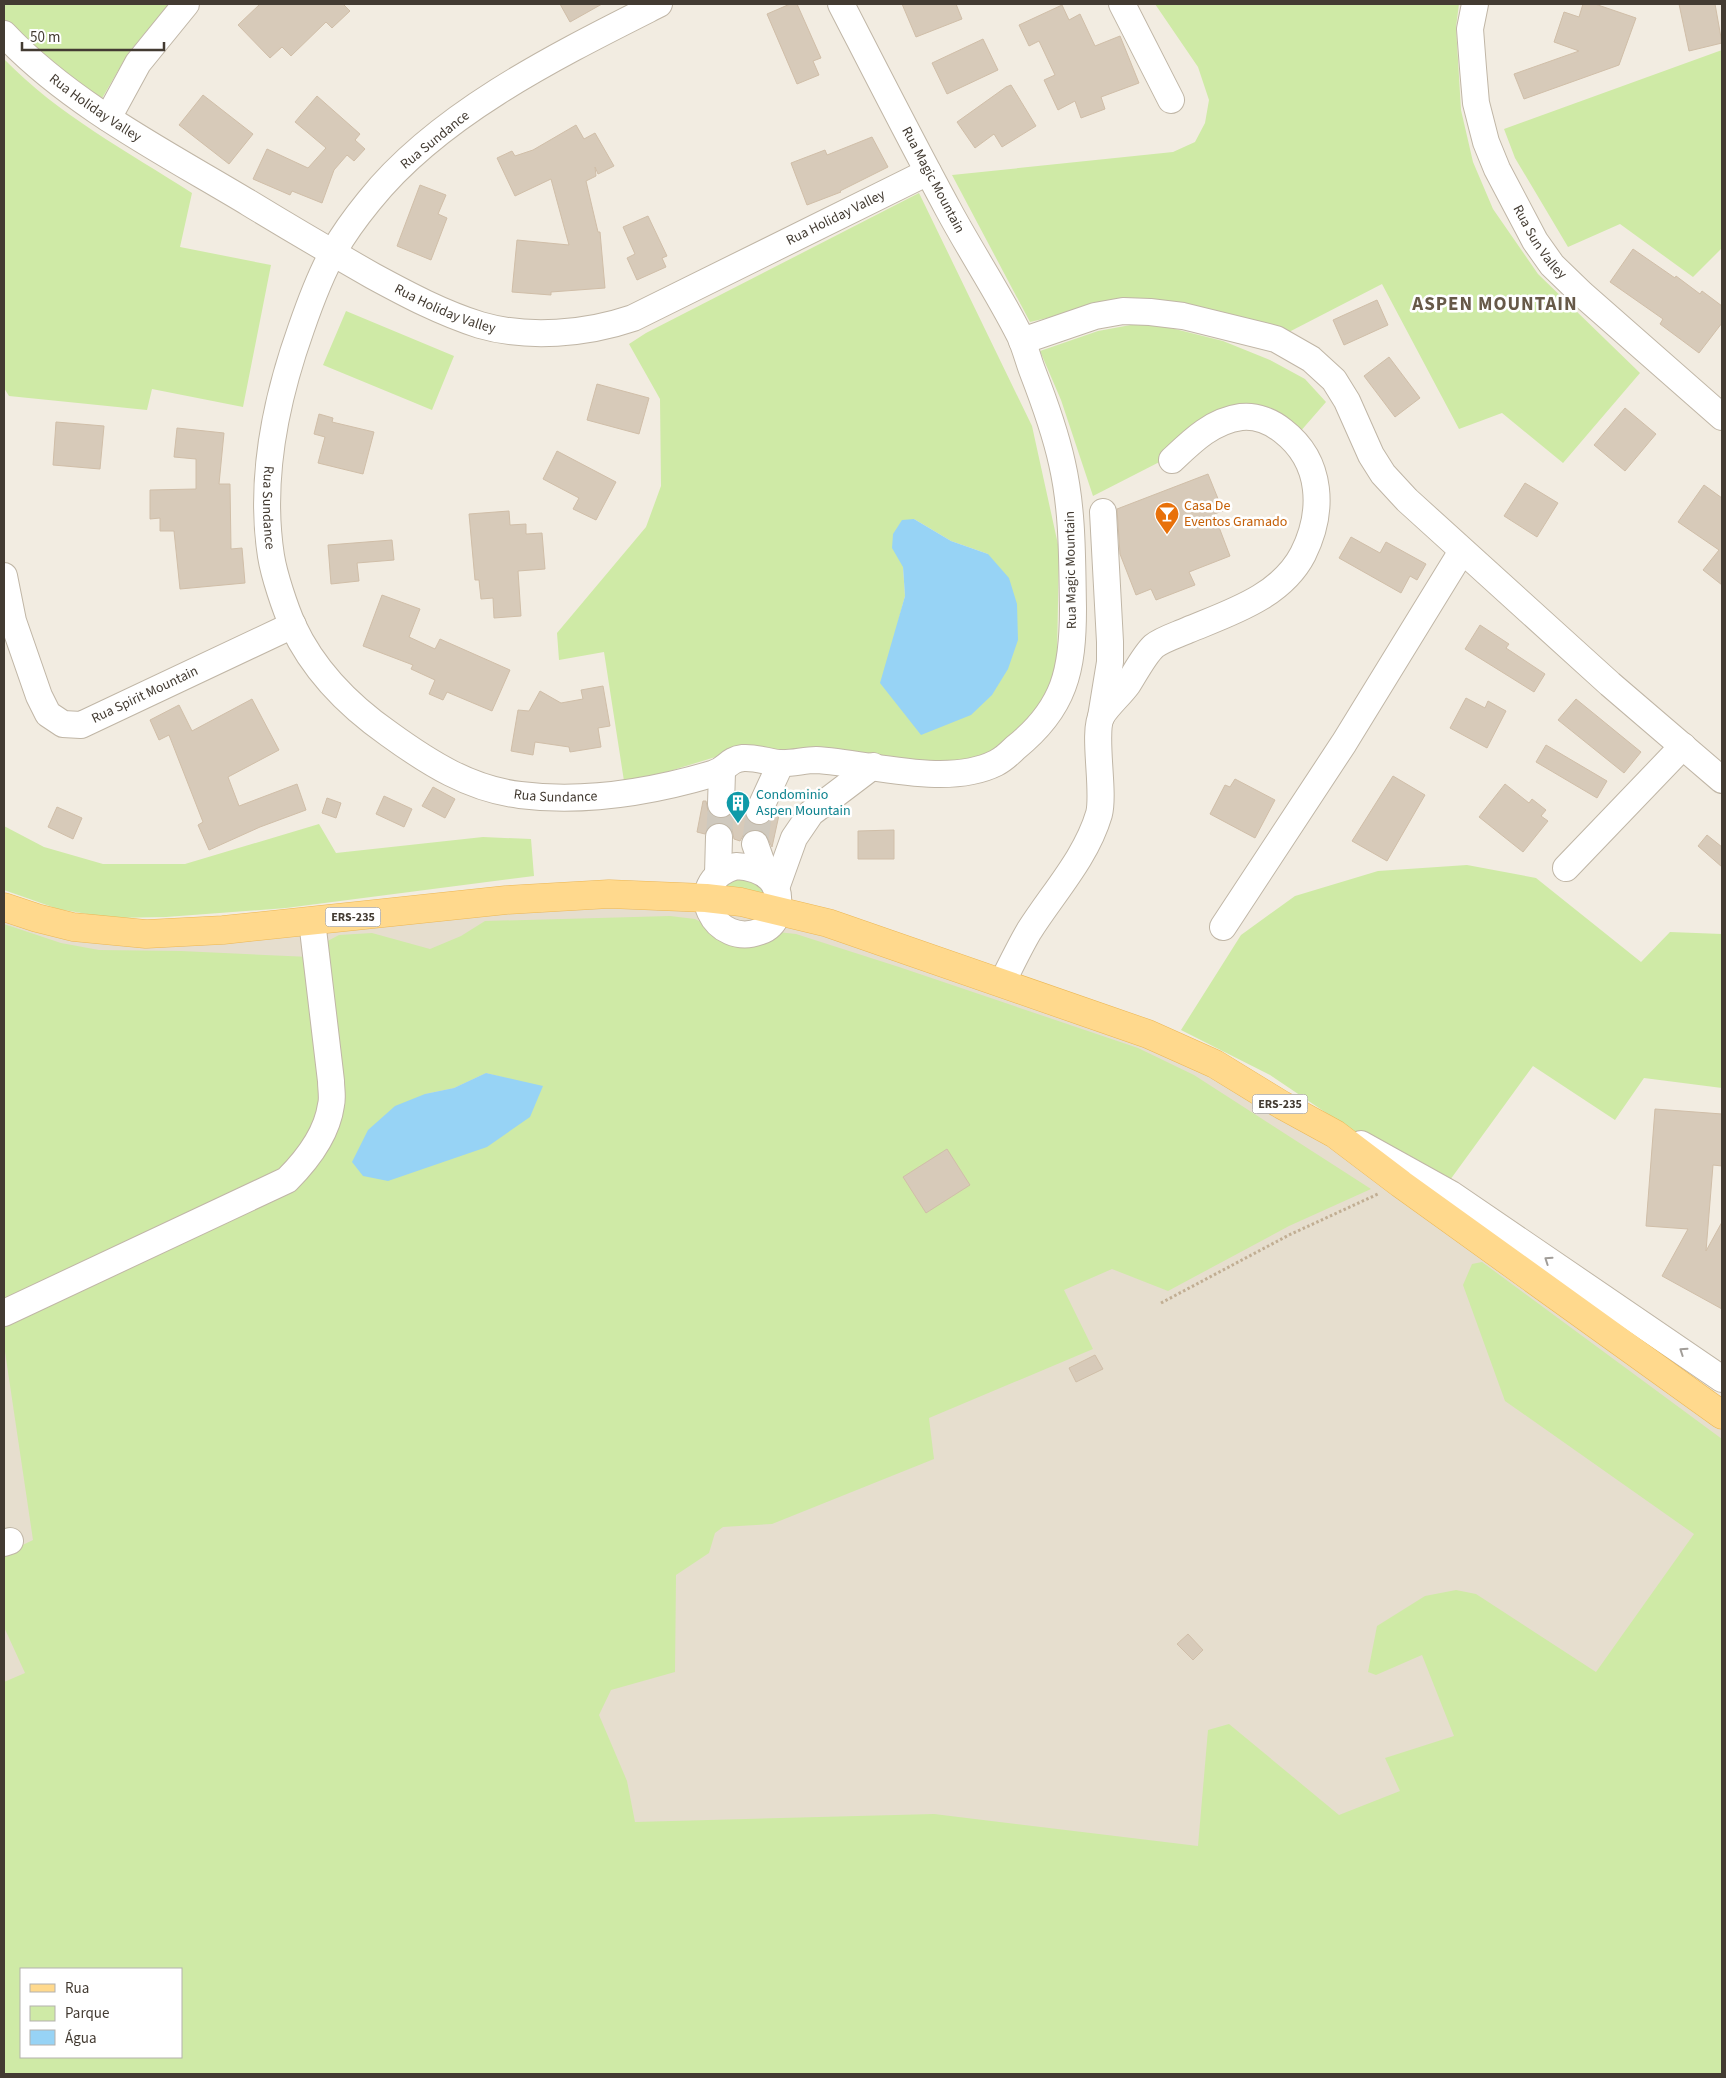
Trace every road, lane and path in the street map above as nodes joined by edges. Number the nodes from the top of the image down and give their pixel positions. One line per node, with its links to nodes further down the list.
1 (186, 4): 8 (street)
2 (659, 4): 10 (street, Rua Sundance)
3 (841, 4): 9 (street, Rua Magic Mountain)
4 (1122, 4): 7 (street)
5 (1477, 5): 12 (street, Rua Sun Valley)
6 (4, 34): 8 (street, Rua Holiday Valley)
7 (1171, 100)
8 (108, 118): 10 (street, Rua Holiday Valley)
9 (928, 172): 10 (street, Rua Holiday Valley); 11 (street, Rua Magic Mountain)
10 (332, 253): 17 (street, Rua Sundance)
11 (1022, 341): 15 (street); 23 (street, Rua Magic Mountain)
12 (1722, 417)
13 (1172, 460): 18 (street)
14 (1103, 512): 19 (street)
15 (1462, 551): 21 (street); 35 (street)
16 (4, 576): 17 (street, Rua Spirit Mountain)
17 (293, 625): 24 (street, Rua Sundance)
18 (1154, 646): 19 (street); 20 (street)
19 (1110, 662): 20 (street)
20 (1101, 717): 36 (street)
21 (1683, 746): 25 (street); 30 (street)
22 (781, 763): 23 (street, Rua Magic Mountain); 24 (street, Rua Sundance); 27 (street)
23 (874, 766): 32 (street)
24 (722, 772): 26 (street)
25 (1722, 780)
26 (721, 804)
27 (759, 811)
28 (719, 837): 31 (street)
29 (755, 844): 32 (street)
30 (1566, 868)
31 (712, 886): 32 (main road, ERS-235); 32 (street); 34 (main road, ERS-235)
32 (773, 891): 36 (main road, ERS-235)
33 (4, 907): 34 (main road, ERS-235)
34 (312, 921): 40 (street)
35 (1223, 927)
36 (1002, 983): 37 (main road, ERS-235)
37 (1336, 1134): 38 (main road, ERS-235); 41 (street, one-way to 37)
38 (1401, 1184): 39 (path); 42 (main road, ERS-235)
39 (1161, 1304)
40 (4, 1313)
41 (1717, 1371)
42 (1722, 1415)

